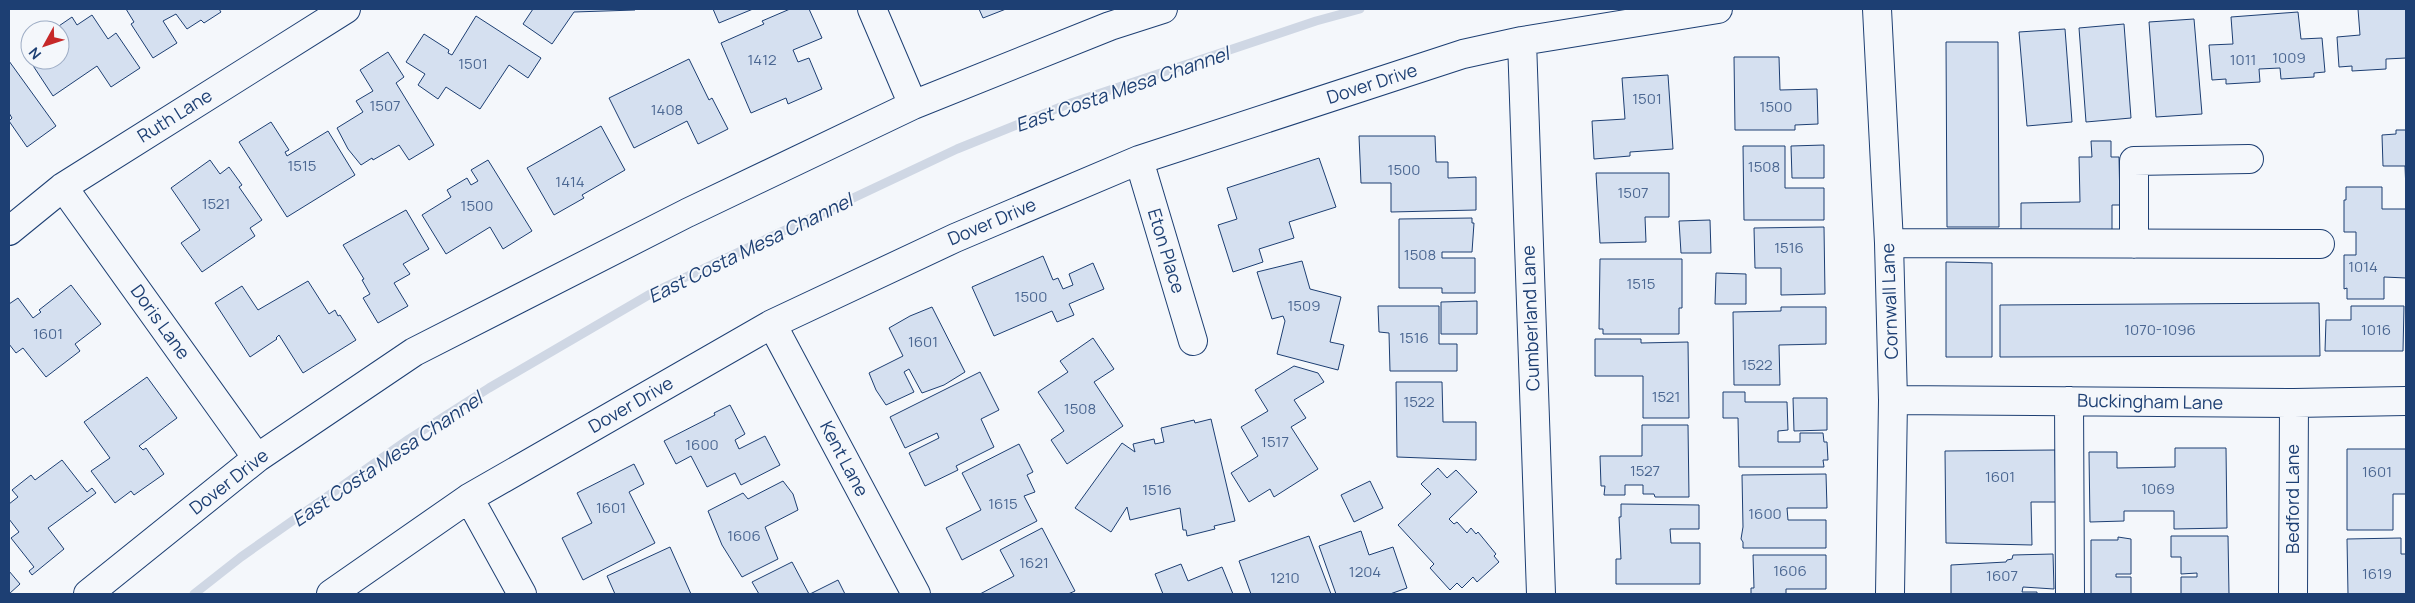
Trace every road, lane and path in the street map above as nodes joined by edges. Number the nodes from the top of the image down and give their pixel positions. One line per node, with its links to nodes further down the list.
1 (346, 9): 10 (street, Ruth Lane)
2 (872, 9): 7 (street)
3 (1163, 9): 7 (street, Dover Drive)
4 (1718, 9): 6 (street, Dover Drive)
5 (1877, 9): 12 (street, Cornwall Lane)
6 (1522, 41): 9 (street, Dover Drive); 27 (street, Cumberland Lane)
7 (913, 105): 21 (street, Dover Drive)
8 (2249, 159): 13 (street)
9 (1139, 160): 15 (street, Dover Drive); 16 (street, Eton Place)
10 (63, 187): 11 (street, Ruth Lane); 21 (street, Doris Lane)
11 (9, 231)
12 (1888, 243): 13 (street); 17 (street, Cornwall Lane)
13 (2134, 244): 14 (street)
14 (2320, 244)
15 (772, 324): 22 (street, Dover Drive); 26 (street, Kent Lane)
16 (1193, 341)
17 (1893, 400): 18 (street, Buckingham Lane); 28 (street, Cornwall Lane)
18 (2069, 401): 20 (street, Buckingham Lane); 29 (street)
19 (2406, 401): 20 (street, Buckingham Lane)
20 (2294, 403): 30 (street, Bedford Lane)
21 (257, 458): 23 (street, Dover Drive)
22 (469, 498): 24 (street, Dover Drive); 25 (street)
23 (88, 594)
24 (331, 594)
25 (522, 594)
26 (916, 594)
27 (1541, 594)
28 (1890, 594)
29 (2070, 594)
30 (2293, 594)

